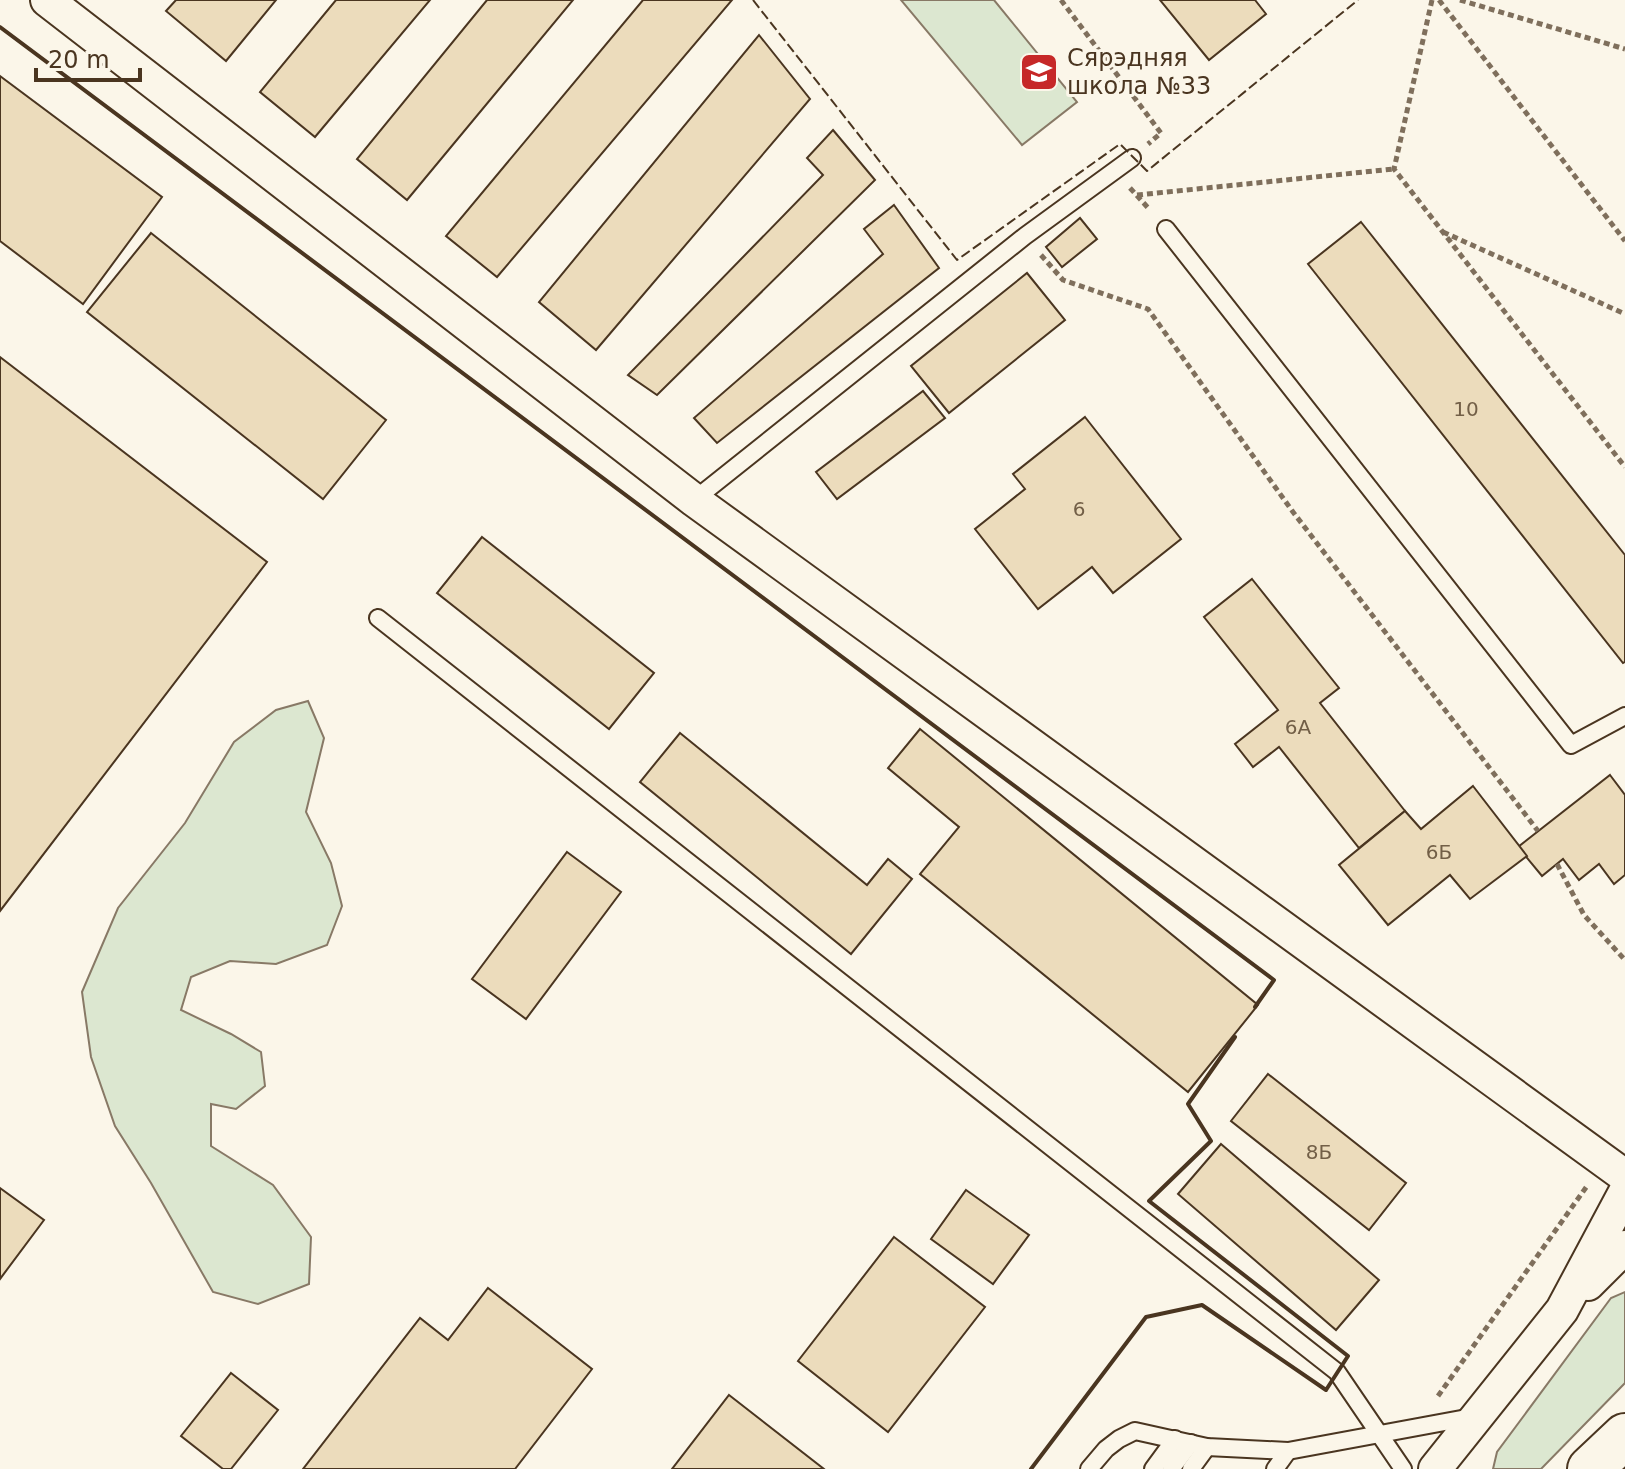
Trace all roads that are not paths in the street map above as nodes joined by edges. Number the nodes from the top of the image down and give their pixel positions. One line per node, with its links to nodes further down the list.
1 (47, 0): 4 (street)
2 (1132, 158): 4 (lane)
3 (1166, 229): 6 (lane)
4 (694, 500): 7 (street)
5 (378, 618): 12 (lane)
6 (1625, 716)
7 (1615, 1168)
8 (1625, 1192): 10 (street)
9 (1625, 1247): 10 (street)
10 (1562, 1310): 11 (street)
11 (1477, 1416): 12 (lane); 16 (street)
12 (1379, 1434): 15 (lane); 22 (lane)
13 (1625, 1436): 23 (main road)
14 (1191, 1443): 15 (lane); 17 (lane); 18 (lane); 19 (lane); 20 (lane)
15 (1288, 1451): 21 (lane)
16 (1442, 1466)
17 (1089, 1469)
18 (1153, 1469)
19 (1171, 1469)
20 (1191, 1469)
21 (1275, 1469)
22 (1403, 1469)
23 (1590, 1469)

